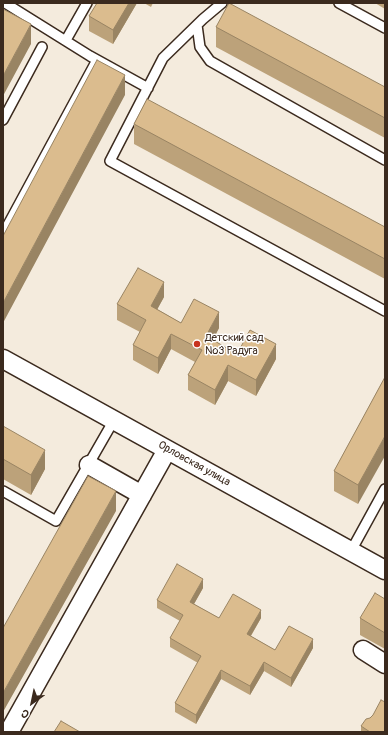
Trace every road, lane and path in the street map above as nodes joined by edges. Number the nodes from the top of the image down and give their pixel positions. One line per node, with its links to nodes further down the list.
1 (5, 3): 7 (lane)
2 (87, 3): 7 (lane)
3 (222, 3): 5 (lane)
4 (339, 3): 6 (lane)
5 (197, 25): 10 (lane); 12 (lane)
6 (385, 28)
7 (66, 40): 9 (lane)
8 (42, 47): 11 (lane)
9 (97, 60): 10 (lane); 13 (lane)
10 (148, 88): 14 (lane)
11 (3, 120)
12 (385, 160)
13 (3, 234)
14 (385, 311)
15 (3, 359): 16 (street, Орловская улица)
16 (114, 420): 17 (street, Орловская улица); 18 (lane)
17 (167, 450): 21 (street); 22 (street, Орловская улица)
18 (89, 465): 20 (lane); 21 (street)
19 (385, 489): 22 (lane)
20 (3, 491)
21 (142, 495): 26 (street)
22 (351, 551): 23 (street, Орловская улица)
23 (385, 570)
24 (363, 650): 25 (street)
25 (385, 664)
26 (9, 732)

